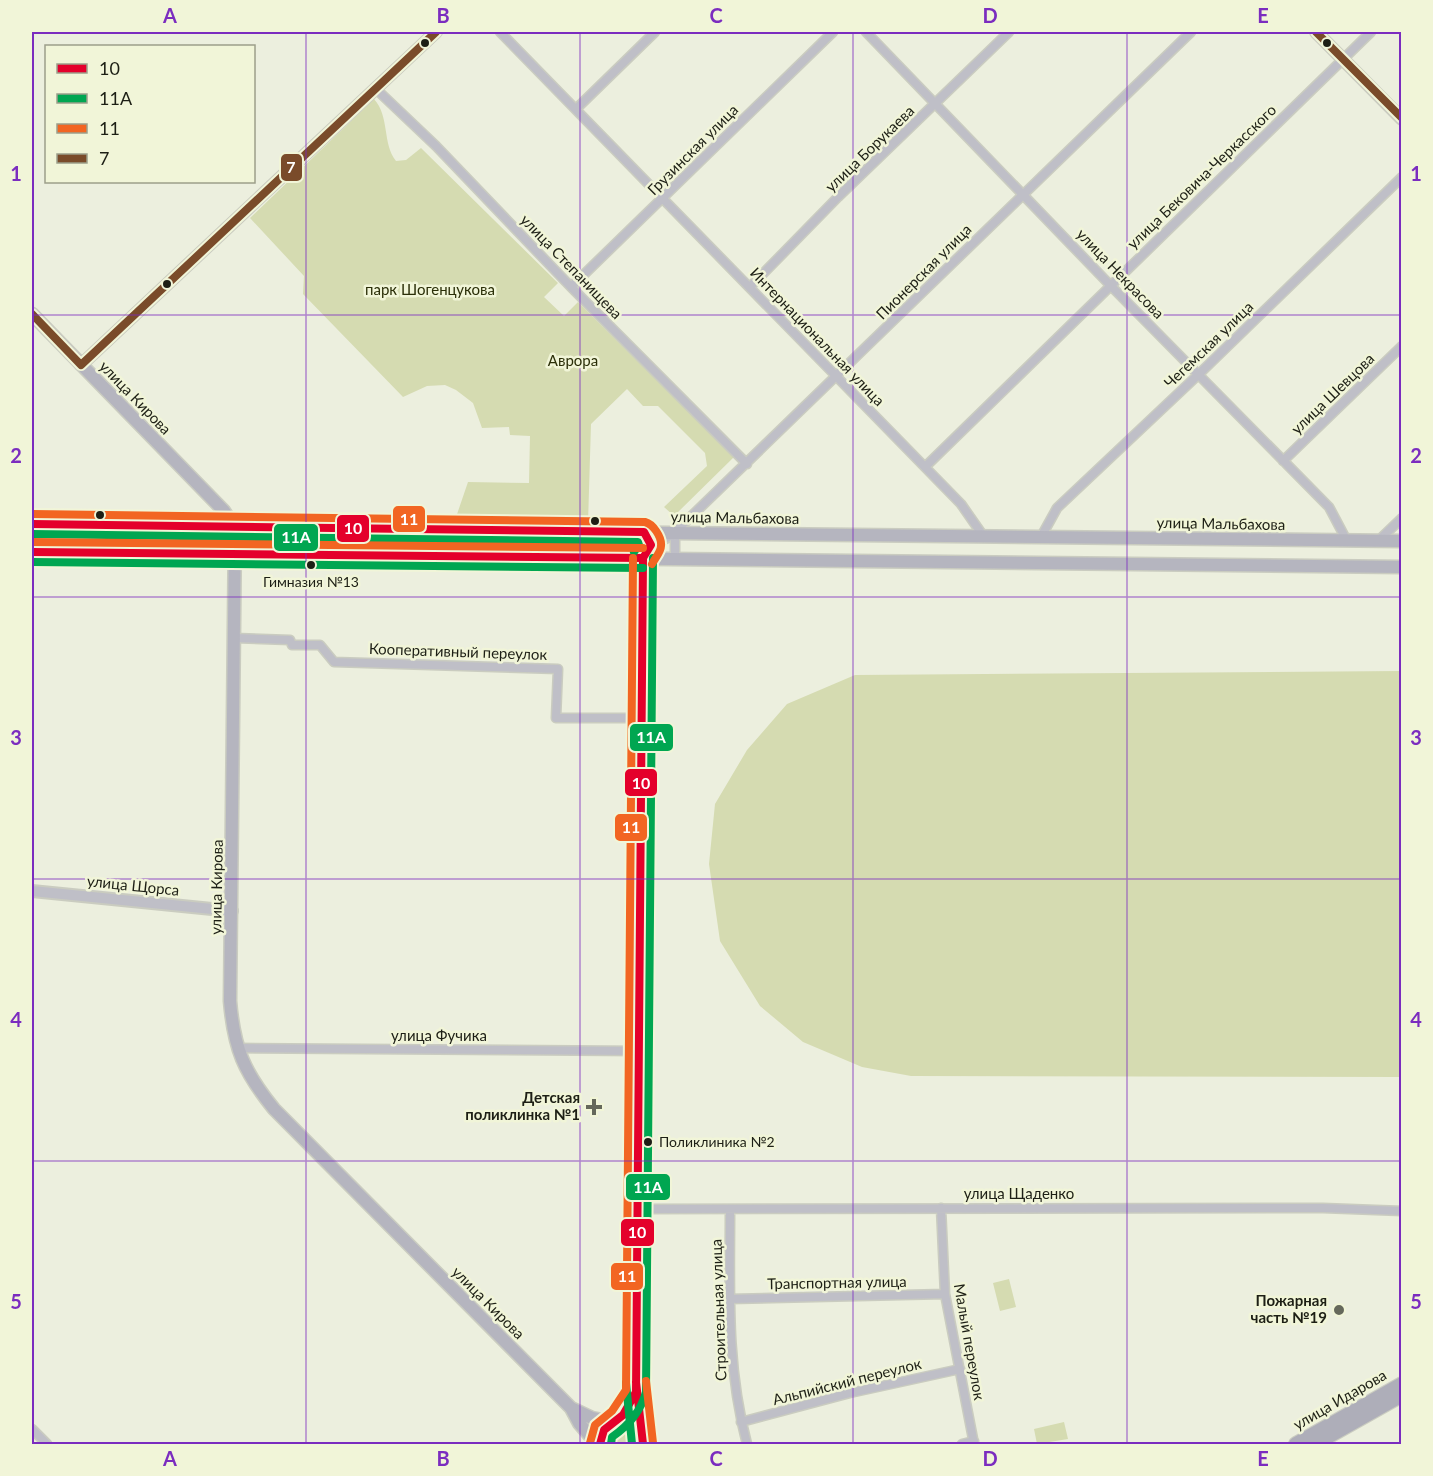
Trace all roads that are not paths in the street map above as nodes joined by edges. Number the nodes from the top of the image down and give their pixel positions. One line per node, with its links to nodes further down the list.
1 (436, 32): 11 (street)
2 (501, 32): 13 (street, Интернациональная улица)
3 (655, 32): 13 (street)
4 (833, 32): 17 (street, Грузинская улица)
5 (866, 32): 12 (street, улица Некрасова)
6 (1010, 32): 12 (street, улица Борукаева)
7 (1191, 32): 16 (street, Пионерская улица)
8 (1316, 32): 10 (street)
9 (1371, 32): 10 (street, улица Бековича-Черкасского)
10 (1343, 59): 14 (street); 18 (street, улица Бековича-Черкасского)
11 (376, 89): 19 (street, улица Степанищева); 23 (street)
12 (936, 103): 16 (street, улица Некрасова); 20 (street, улица Борукаева)
13 (576, 109): 17 (street, Интернациональная улица)
14 (1401, 119)
15 (1401, 177): 24 (street, Чегемская улица)
16 (1023, 193): 18 (street, улица Некрасова); 25 (street, Пионерская улица)
17 (663, 199): 19 (street, Грузинская улица); 20 (street, Интернациональная улица)
18 (1110, 285): 24 (street, улица Некрасова); 28 (street, улица Бековича-Черкасского)
19 (571, 287): 27 (street, улица Степанищева)
20 (750, 287): 25 (street, Интернациональная улица)
21 (32, 314): 23 (main road, улица Кирова)
22 (1401, 346): 26 (street, улица Шевцова)
23 (81, 365): 31 (main road, улица Кирова)
24 (1199, 374): 26 (street, улица Некрасова); 35 (street, Чегемская улица)
25 (836, 376): 27 (street, Пионерская улица); 28 (street, Интернациональная улица)
26 (1283, 461): 36 (street, улица Некрасова)
27 (747, 464): 33 (street, Пионерская улица)
28 (925, 467): 34 (street, Интернациональная улица)
29 (1401, 518): 37 (street)
30 (32, 524): 31 (main road, улица Мальбахова)
31 (235, 528): 32 (main road, улица Мальбахова); 41 (main road, улица Кирова)
32 (644, 532): 33 (main road, улица Мальбахова); 39 (street)
33 (675, 532): 34 (main road, улица Мальбахова); 39 (street); 43 (street)
34 (984, 537): 35 (main road, улица Мальбахова)
35 (1041, 537): 36 (main road, улица Мальбахова)
36 (1347, 541): 37 (main road, улица Мальбахова)
37 (1378, 541): 38 (main road, улица Мальбахова)
38 (1401, 541)
39 (651, 545): 42 (street)
40 (32, 552): 41 (main road)
41 (235, 554): 42 (main road); 45 (main road, улица Кирова)
42 (643, 558): 43 (main road); 46 (street)
43 (675, 558): 44 (main road)
44 (1401, 567)
45 (234, 638): 46 (street, Кооперативный переулок); 48 (main road, улица Кирова)
46 (641, 718): 50 (street)
47 (32, 891): 48 (street, улица Щорса)
48 (232, 911): 49 (main road, улица Кирова)
49 (237, 1048): 50 (street, улица Фучика); 61 (main road, улица Кирова)
50 (640, 1051): 52 (street)
51 (941, 1208): 53 (street, улица Щаденко); 54 (street, улица Щаденко); 55 (street, Малый переулок)
52 (637, 1209): 53 (street, улица Щаденко); 59 (street)
53 (730, 1209): 56 (street, Строительная улица)
54 (1401, 1211)
55 (945, 1294): 56 (street, Транспортная улица); 57 (street, Малый переулок)
56 (729, 1299): 63 (street, Строительная улица)
57 (960, 1369): 63 (street, Альпийский переулок); 66 (street, Малый переулок)
58 (1401, 1384): 71 (main road, улица Идарова)
59 (636, 1392): 62 (street); 65 (street)
60 (1401, 1395): 72 (main road, улица Идарова)
61 (571, 1408): 62 (main road); 68 (main road)
62 (615, 1422): 65 (main road); 68 (main road)
63 (741, 1422): 69 (street, Строительная улица)
64 (32, 1429): 67 (street)
65 (643, 1441)
66 (974, 1443): 70 (street)
67 (47, 1444)
68 (599, 1444)
69 (747, 1444)
70 (962, 1444)
71 (1296, 1444)
72 (1315, 1444)

